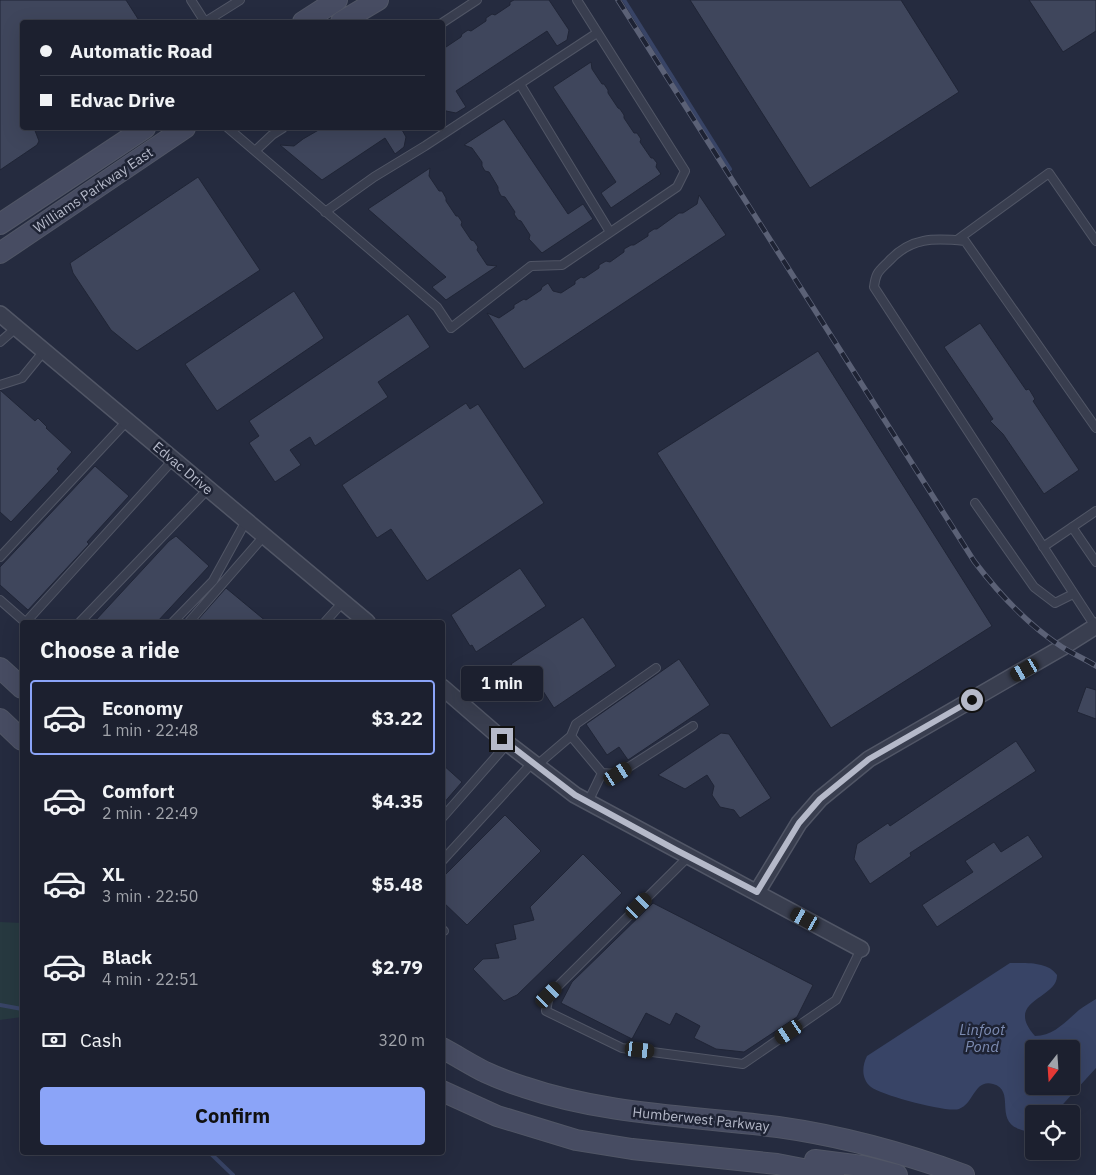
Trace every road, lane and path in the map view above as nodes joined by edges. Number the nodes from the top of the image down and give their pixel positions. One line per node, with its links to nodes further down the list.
1 (190, 0): 7 (lane)
2 (240, 0): 8 (lane)
3 (378, 0): 6 (main road)
4 (477, 0): 10 (lane)
5 (577, 0): 11 (lane)
6 (344, 12): 9 (main road)
7 (204, 20)
8 (208, 20)
9 (311, 20)
10 (445, 21)
11 (597, 33): 12 (lane); 20 (lane)
12 (520, 84): 18 (lane); 20 (lane)
13 (142, 130): 19 (main road, Williams Parkway East)
14 (182, 130): 23 (main road, Williams Parkway East)
15 (230, 130): 17 (lane)
16 (280, 130): 17 (lane)
17 (256, 151): 18 (lane)
18 (325, 212): 20 (lane)
19 (0, 224)
20 (610, 232)
21 (957, 240): 22 (lane); 30 (lane); 38 (lane)
22 (1096, 241)
23 (0, 252)
24 (0, 314): 25 (street, Edvac Drive)
25 (16, 328): 26 (lane); 27 (street, Edvac Drive)
26 (0, 342)
27 (44, 351): 28 (lane); 29 (street, Edvac Drive)
28 (0, 385)
29 (127, 421): 31 (street, Edvac Drive); 39 (lane)
30 (1096, 428)
31 (173, 460): 32 (street, Edvac Drive); 45 (lane)
32 (208, 489): 35 (street, Edvac Drive); 46 (lane)
33 (975, 503): 41 (lane)
34 (1096, 511): 36 (lane)
35 (246, 521): 37 (street, Edvac Drive); 47 (lane)
36 (1072, 527): 38 (lane); 40 (lane)
37 (264, 536): 43 (street, Edvac Drive); 48 (lane)
38 (1043, 547): 41 (lane)
39 (0, 556)
40 (1096, 562)
41 (1073, 594): 51 (lane)
42 (0, 600): 44 (lane)
43 (342, 602): 49 (lane); 50 (street, Edvac Drive)
44 (23, 620)
45 (27, 620)
46 (82, 620)
47 (175, 620)
48 (192, 620)
49 (327, 620)
50 (361, 620)
51 (1096, 626): 67 (street)
52 (0, 668): 54 (main road)
53 (656, 668): 58 (lane)
54 (20, 686)
55 (445, 690): 60 (street)
56 (0, 719): 59 (main road)
57 (693, 726): 62 (lane)
58 (571, 736): 61 (lane); 62 (lane)
59 (20, 738)
60 (508, 743): 61 (street); 64 (lane)
61 (535, 764): 63 (street); 66 (lane)
62 (602, 773): 63 (lane)
63 (588, 802): 65 (street)
64 (445, 815)
65 (688, 857): 67 (street); 68 (lane)
66 (445, 858)
67 (757, 892): 68 (street)
68 (861, 950)
69 (445, 1050): 74 (main road, Humberwest Parkway)
70 (445, 1092): 71 (main road)
71 (689, 1154): 72 (main road); 73 (main road)
72 (834, 1175)
73 (897, 1175)
74 (964, 1175)

